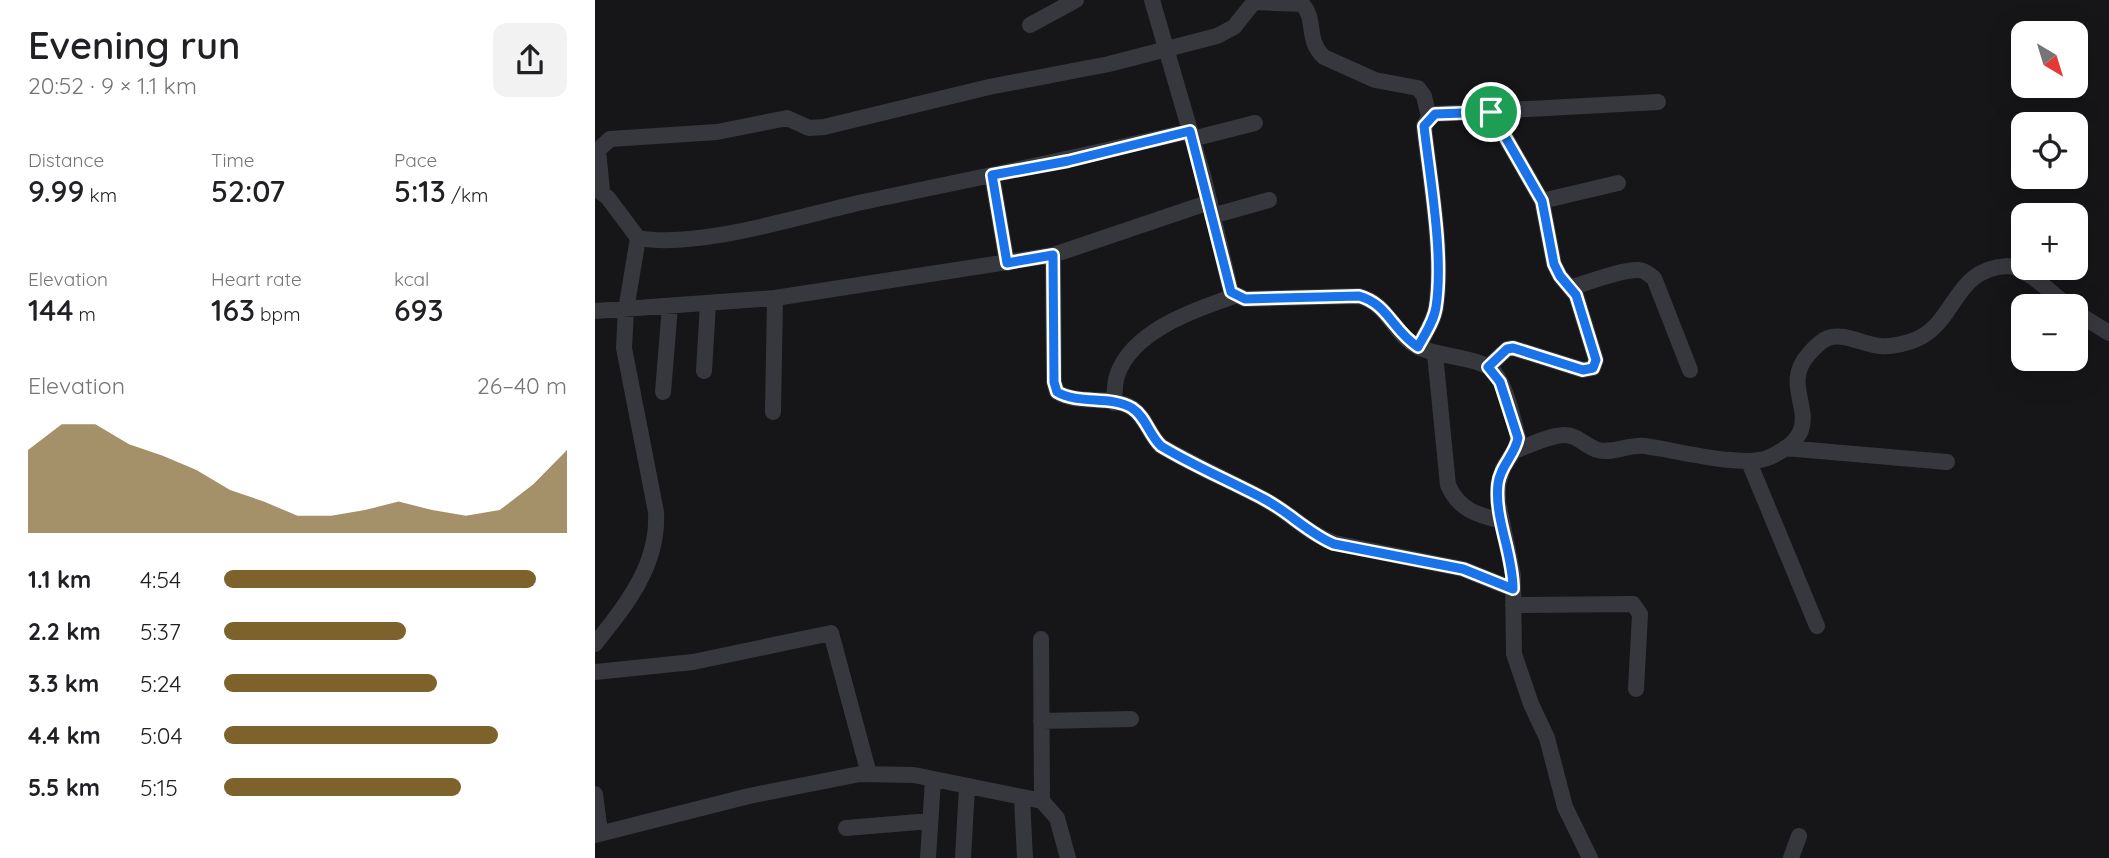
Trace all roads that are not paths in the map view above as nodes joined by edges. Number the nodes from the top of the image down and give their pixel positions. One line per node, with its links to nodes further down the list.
1 (1076, 0): 3 (street)
2 (1152, 0): 4 (street)
3 (1030, 25)
4 (1166, 51): 7 (street); 9 (street); 12 (street)
5 (1658, 102): 6 (street)
6 (1491, 112): 7 (street); 14 (street)
7 (1429, 117): 29 (street)
8 (1255, 123): 9 (street)
9 (1191, 135): 10 (street); 15 (street)
10 (992, 175): 16 (street); 18 (street)
11 (1618, 183): 14 (street)
12 (599, 189): 16 (street)
13 (1269, 200): 15 (street)
14 (1542, 201): 19 (street)
15 (1211, 209): 17 (street); 21 (street)
16 (638, 238): 25 (street)
17 (1053, 255): 18 (street); 35 (street)
18 (1007, 263): 22 (street)
19 (1573, 287): 31 (street); 32 (street)
20 (2053, 294): 37 (street)
21 (1235, 296): 29 (street); 35 (street)
22 (775, 298): 23 (street); 36 (street)
23 (708, 303): 24 (street); 33 (street)
24 (670, 306): 25 (street); 34 (street)
25 (626, 310): 26 (street); 45 (street)
26 (595, 311)
27 (2088, 320): 28 (street)
28 (2109, 333)
29 (1418, 347): 30 (street)
30 (1434, 354): 31 (street); 41 (street)
31 (1488, 367): 38 (street)
32 (1690, 370)
33 (705, 371)
34 (663, 392)
35 (1114, 403): 42 (street)
36 (773, 412)
37 (1785, 448): 39 (street); 40 (street)
38 (1514, 451): 39 (street); 41 (street)
39 (1749, 462): 43 (street)
40 (1947, 462)
41 (1502, 521): 42 (street)
42 (1513, 597): 47 (street); 64 (street)
43 (1817, 626)
44 (1041, 639): 49 (street)
45 (595, 644)
46 (595, 672): 50 (street)
47 (1636, 689)
48 (1131, 719): 49 (street)
49 (1041, 721): 55 (street)
50 (869, 774): 51 (street); 58 (street)
51 (933, 780): 52 (street); 56 (street)
52 (967, 787): 54 (street); 61 (street)
53 (595, 794): 58 (street)
54 (1022, 798): 55 (street); 62 (street)
55 (1042, 801): 63 (street)
56 (930, 821): 57 (street); 60 (street)
57 (846, 828)
58 (598, 833)
59 (1799, 836): 65 (street)
60 (928, 858)
61 (963, 858)
62 (1025, 858)
63 (1067, 858)
64 (1590, 858)
65 (1791, 858)

